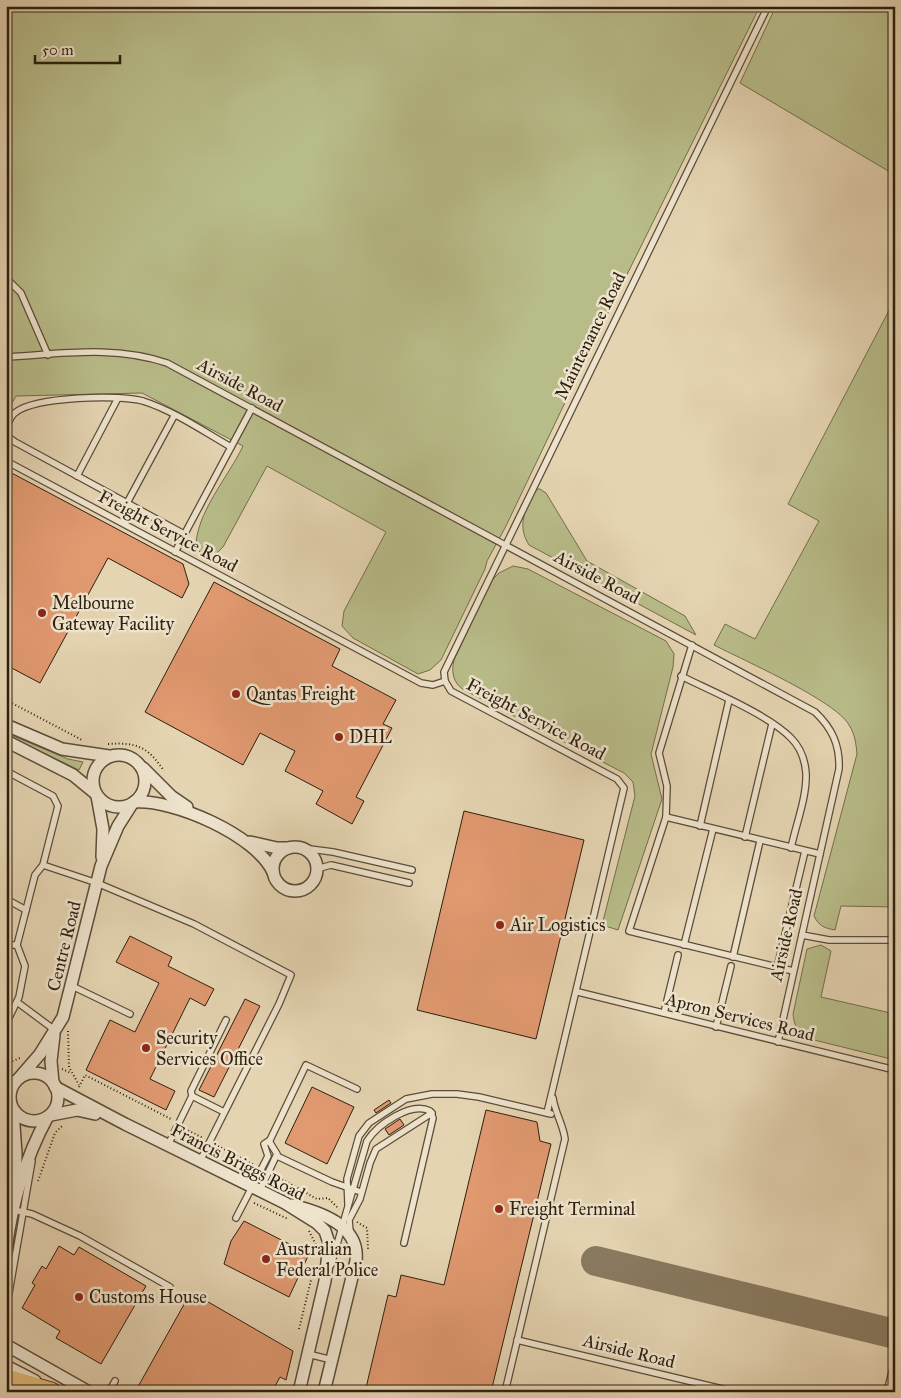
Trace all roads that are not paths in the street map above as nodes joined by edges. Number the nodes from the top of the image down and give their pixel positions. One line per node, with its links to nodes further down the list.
1 (768, 6): 13 (lane, Maintenance Road)
2 (6, 278): 3 (lane)
3 (48, 355): 4 (lane, Airside Road); 6 (lane, Airside Road)
4 (6, 358)
5 (118, 398): 7 (lane); 10 (lane); 10 (lane)
6 (252, 408): 8 (lane); 13 (lane, Airside Road)
7 (174, 416): 8 (lane); 11 (lane)
8 (231, 447): 12 (lane)
9 (6, 461): 14 (lane, Freight Service Road)
10 (77, 476): 11 (lane)
11 (127, 503): 12 (lane)
12 (184, 534): 14 (lane)
13 (505, 544): 15 (lane, Airside Road); 17 (lane, Maintenance Road)
14 (175, 552): 17 (lane, Freight Service Road)
15 (692, 645): 16 (lane); 38 (lane, Airside Road)
16 (681, 676): 18 (lane); 28 (lane)
17 (445, 681): 59 (lane, Freight Service Road)
18 (729, 700): 19 (lane); 29 (lane)
19 (772, 724): 31 (lane); 36 (lane)
20 (6, 725): 22 (street)
21 (6, 741): 25 (street)
22 (110, 756): 23 (street); 25 (street)
23 (139, 763): 26 (street); 27 (street)
24 (6, 771): 39 (lane)
25 (96, 794): 26 (street); 40 (street, Centre Road)
26 (133, 803): 27 (street); 40 (street, Centre Road)
27 (198, 816): 32 (street)
28 (666, 817): 29 (lane); 50 (lane)
29 (700, 826): 30 (lane)
30 (713, 829): 31 (lane); 50 (lane)
31 (745, 837): 33 (lane)
32 (239, 838): 34 (street); 42 (street)
33 (760, 840): 36 (lane); 54 (lane)
34 (289, 848): 35 (street); 42 (street)
35 (302, 848): 41 (lane); 43 (street)
36 (790, 848): 37 (lane)
37 (805, 852): 38 (lane); 56 (lane)
38 (820, 854): 48 (lane, Airside Road)
39 (43, 865): 44 (lane); 47 (lane)
40 (101, 866): 44 (street, Centre Road)
41 (412, 870)
42 (273, 872): 43 (street)
43 (316, 875): 45 (lane)
44 (97, 883): 58 (street, Centre Road); 75 (lane)
45 (410, 883)
46 (6, 899): 47 (lane)
47 (26, 910): 52 (lane)
48 (802, 935): 49 (lane); 57 (lane, Airside Road)
49 (895, 940)
50 (684, 944): 54 (lane)
51 (6, 945): 52 (lane)
52 (17, 945): 60 (lane)
53 (678, 955): 61 (lane)
54 (733, 957): 56 (lane)
55 (731, 966): 65 (lane)
56 (777, 968): 57 (lane)
57 (793, 972): 67 (lane, Airside Road)
58 (72, 986): 62 (lane); 66 (street, Centre Road)
59 (578, 992): 61 (lane, Apron Services Road); 72 (lane, Freight Service Road)
60 (16, 1002): 64 (lane); 66 (lane)
61 (664, 1013): 65 (lane, Apron Services Road)
62 (130, 1014)
63 (226, 1020): 73 (lane)
64 (6, 1024)
65 (716, 1026): 67 (lane, Apron Services Road)
66 (55, 1032): 69 (street, Centre Road); 70 (street, Centre Road)
67 (778, 1042): 68 (lane, Apron Services Road)
68 (895, 1070)
69 (15, 1078): 70 (street); 74 (street)
70 (54, 1085): 79 (street); 80 (street, Francis Briggs Road)
71 (357, 1090): 81 (lane)
72 (553, 1095): 77 (lane, Freight Service Road); 78 (lane)
73 (192, 1096): 75 (lane); 82 (lane)
74 (10, 1109): 79 (street); 90 (street)
75 (224, 1112): 84 (lane)
76 (432, 1113): 87 (lane); 88 (lane); 95 (lane)
77 (547, 1114): 78 (lane); 85 (lane)
78 (558, 1116): 100 (lane)
79 (49, 1117): 80 (street, Francis Briggs Road); 90 (street)
80 (125, 1124): 82 (street, Francis Briggs Road)
81 (267, 1143): 83 (lane); 86 (lane)
82 (168, 1145): 84 (street, Francis Briggs Road)
83 (277, 1156): 85 (lane); 86 (lane)
84 (200, 1161): 86 (street, Francis Briggs Road)
85 (346, 1187): 87 (lane); 91 (lane)
86 (256, 1188): 89 (street, Francis Briggs Road); 92 (lane)
87 (354, 1190): 88 (lane); 91 (lane)
88 (362, 1192): 94 (lane)
89 (285, 1203): 93 (street); 97 (street, Francis Briggs Road)
90 (17, 1210): 96 (street); 98 (lane); 99 (lane)
91 (346, 1211): 93 (lane)
92 (236, 1218)
93 (342, 1226): 94 (street); 97 (lane)
94 (351, 1235): 103 (street)
95 (404, 1243)
96 (6, 1246)
97 (325, 1281): 102 (street)
98 (170, 1287)
99 (9, 1311)
100 (517, 1340): 115 (lane); 116 (lane, Airside Road)
101 (6, 1345): 111 (street)
102 (308, 1354): 103 (lane); 113 (street)
103 (332, 1360): 114 (street)
104 (895, 1360): 117 (lane)
105 (6, 1366): 110 (street)
106 (6, 1379): 110 (main road)
107 (115, 1381): 112 (lane)
108 (6, 1389): 109 (street)
109 (11, 1392)
110 (51, 1392)
111 (89, 1392)
112 (109, 1392)
113 (299, 1392)
114 (324, 1392)
115 (505, 1392)
116 (735, 1392)
117 (887, 1392)

